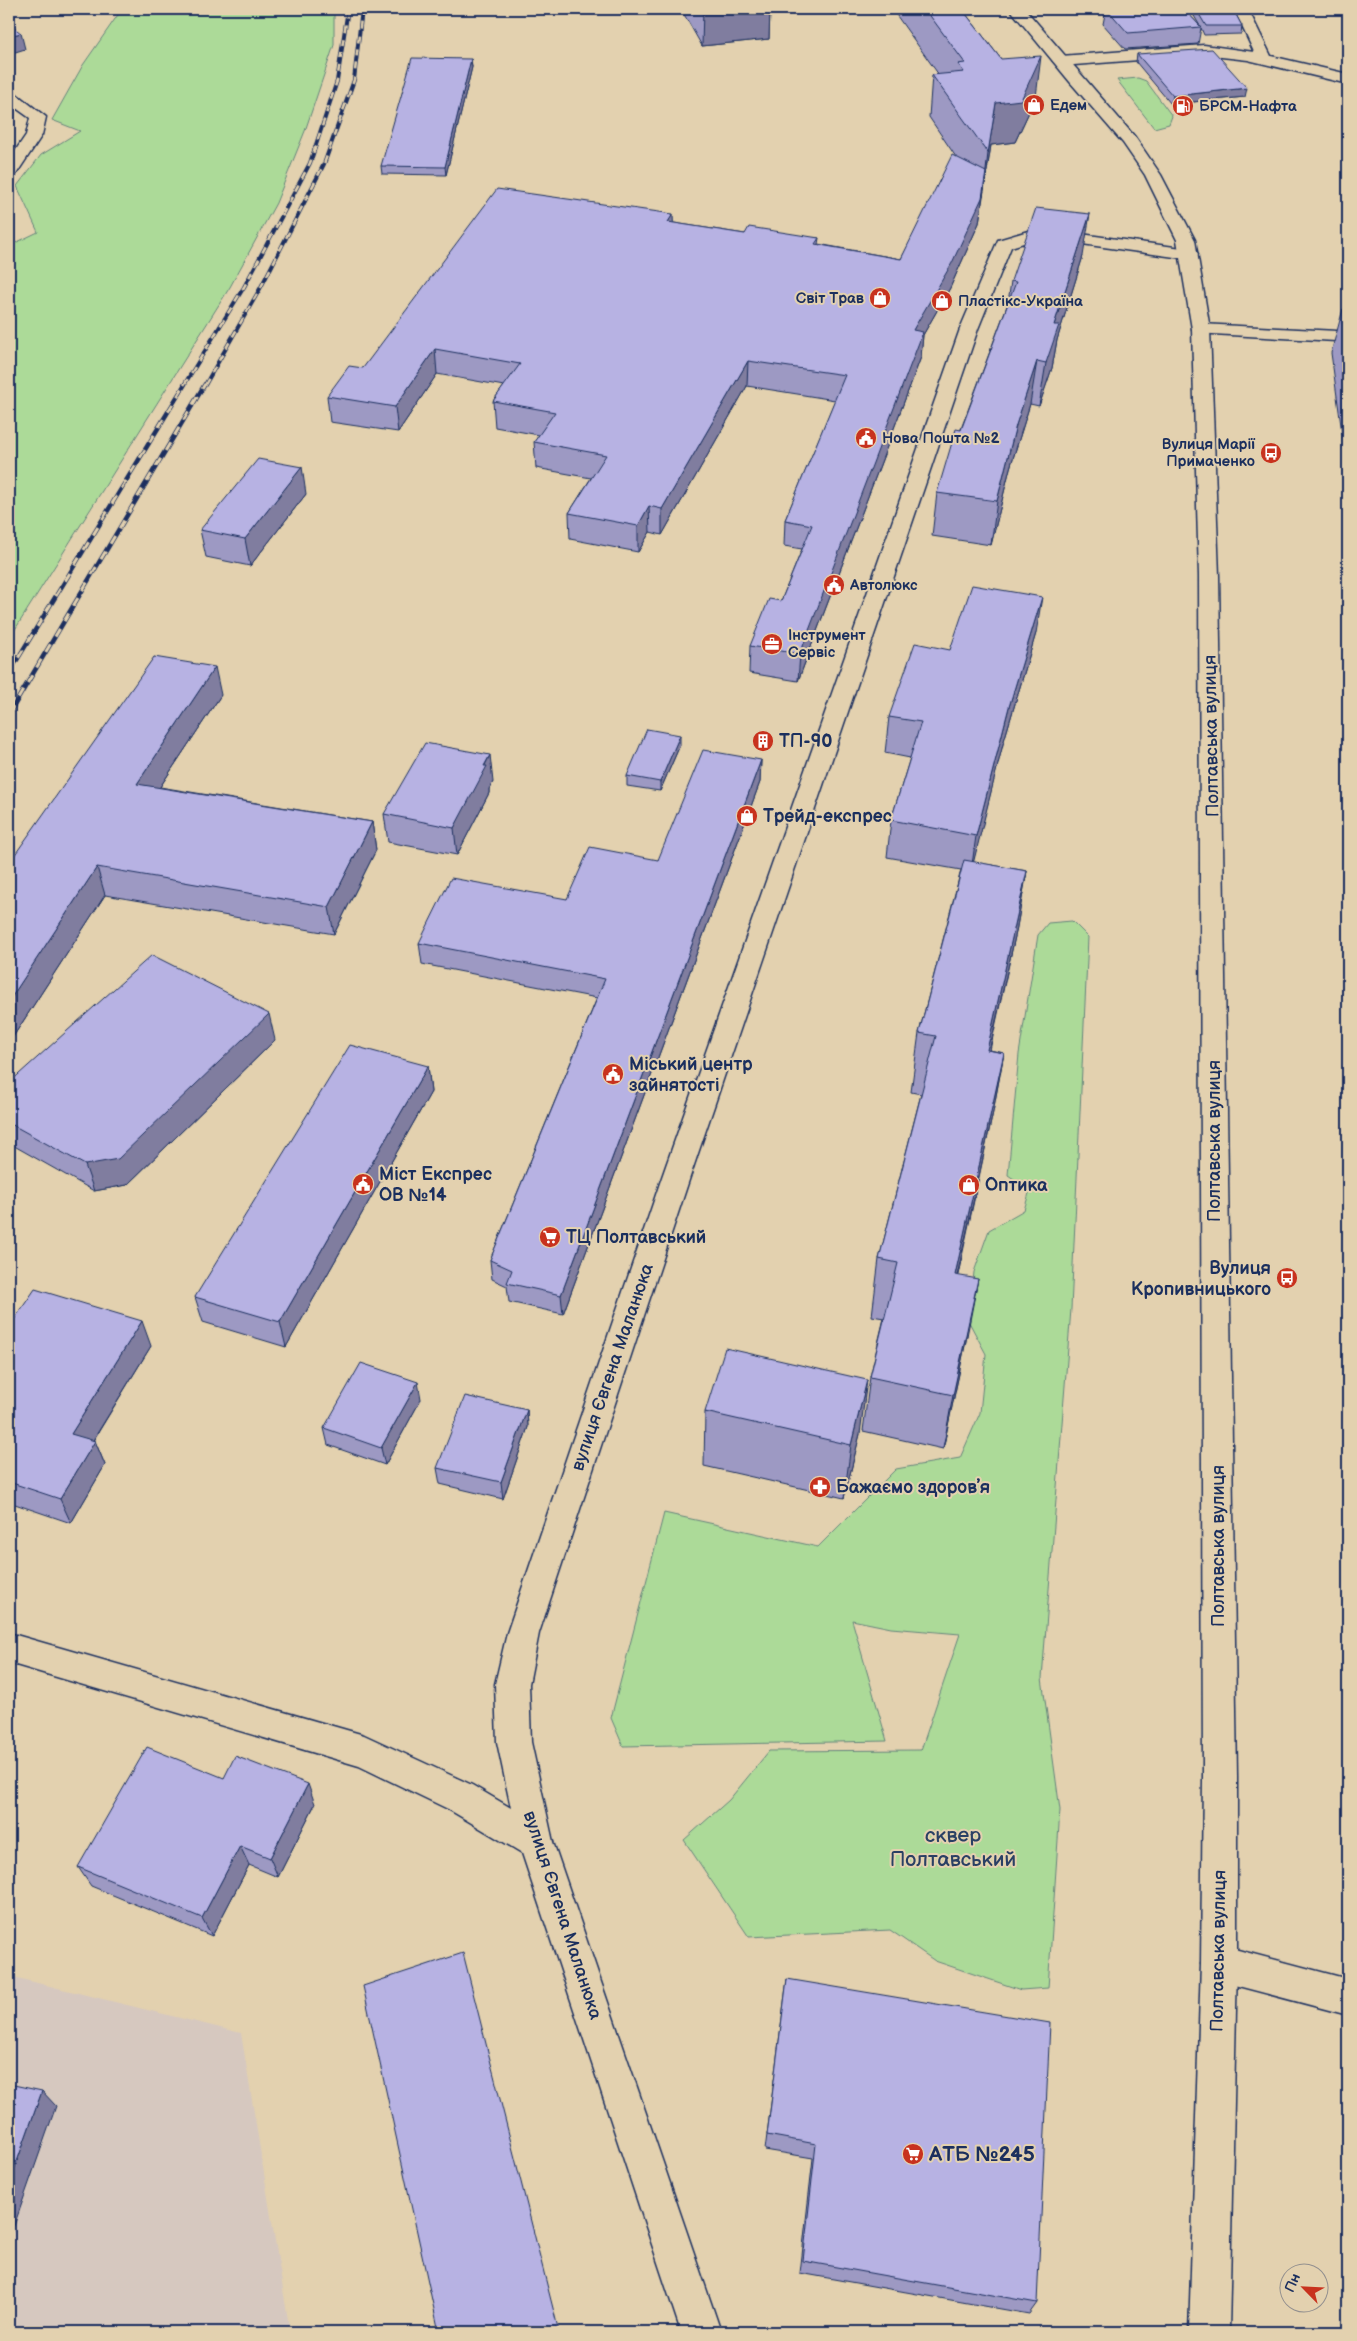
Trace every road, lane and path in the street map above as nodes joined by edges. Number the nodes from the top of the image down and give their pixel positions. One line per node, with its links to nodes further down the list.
1 (1017, 9): 4 (street, Полтавська вулиця)
2 (1241, 9): 3 (street)
3 (1265, 60): 4 (street); 5 (street)
4 (1061, 61): 8 (street, Полтавська вулиця)
5 (1348, 79)
6 (9, 96): 7 (street)
7 (9, 172)
8 (1189, 254): 9 (street, Полтавська вулиця); 12 (street, вулиця Євгена Маланюка)
9 (1201, 329): 10 (street); 13 (street, Полтавська вулиця)
10 (1348, 340)
11 (9, 1648): 12 (street)
12 (536, 1842): 15 (street, вулиця Євгена Маланюка)
13 (1219, 1963): 14 (street); 16 (street, Полтавська вулиця)
14 (1348, 1997)
15 (701, 2332)
16 (1208, 2332)

